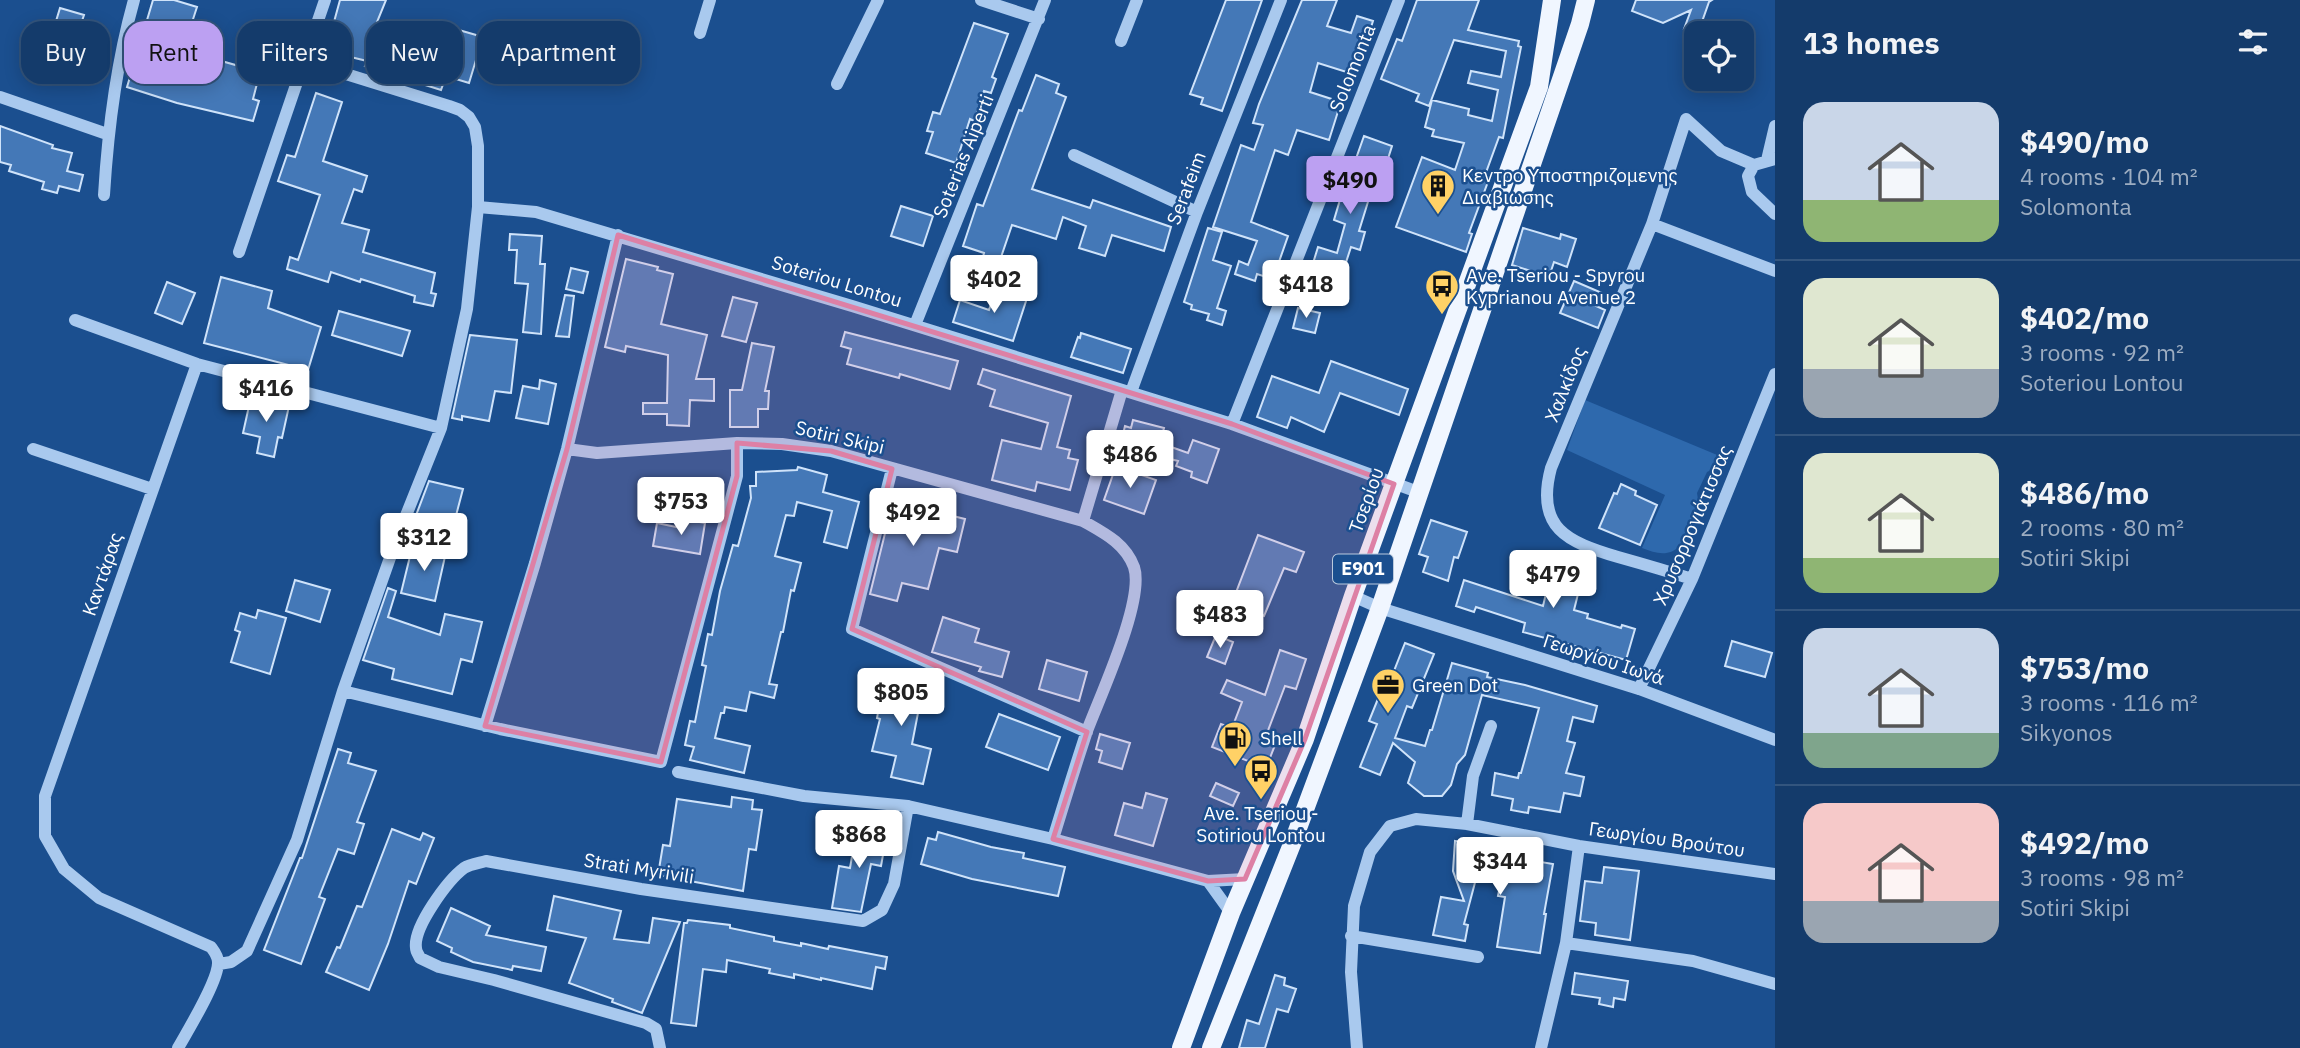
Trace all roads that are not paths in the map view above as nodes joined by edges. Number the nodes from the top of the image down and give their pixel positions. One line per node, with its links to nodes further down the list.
1 (325, 0): 13 (street)
2 (710, 0): 14 (street)
3 (878, 0): 18 (street)
4 (981, 0): 12 (street)
5 (1045, 0): 12 (street, Soterias Aiperti)
6 (1137, 0): 15 (street)
7 (1281, 0): 27 (street, Serafeim)
8 (1399, 0): 38 (street, Solomonta)
9 (1552, 0): 44 (main road, Τσερίου / E901)
10 (1586, 0): 46 (main road, E901)
11 (132, 1): 21 (street)
12 (1039, 19): 34 (street, Soterias Aiperti)
13 (318, 21)
14 (700, 33)
15 (1121, 41)
16 (352, 76): 26 (street)
17 (296, 84): 31 (street)
18 (837, 84)
19 (0, 97): 21 (street)
20 (1775, 127): 23 (street)
21 (107, 134): 25 (street)
22 (1074, 155): 27 (street)
23 (1771, 160): 24 (street)
24 (1754, 165): 28 (street); 29 (street, Χαλκίδος)
25 (104, 195)
26 (478, 207): 30 (street, Soteriou Lontou); 39 (street)
27 (1197, 212): 37 (street, Serafeim)
28 (1775, 214)
29 (1652, 224): 32 (street); 48 (street, Χαλκίδος)
30 (618, 235): 34 (street, Soteriou Lontou); 42 (street)
31 (239, 252)
32 (1775, 271)
33 (75, 320): 35 (street)
34 (915, 325): 37 (street, Soteriou Lontou)
35 (197, 364): 39 (street); 45 (street, Καντάρας)
36 (1775, 374): 48 (street, Χρυσορρογιάτισσας)
37 (1127, 391): 38 (street, Soteriou Lontou); 47 (street, Serafeim)
38 (1232, 424): 44 (street, Soteriou Lontou)
39 (441, 428): 52 (street)
40 (737, 443): 42 (street, Sotiri Skipi); 43 (street, Sotiri Skipi); 53 (street)
41 (33, 449): 45 (street)
42 (568, 449): 53 (street)
43 (892, 469): 47 (street); 55 (street, Sotiri Skipi)
44 (1394, 484): 46 (street, Soteriou Lontou); 49 (main road, Τσερίου / E901)
45 (152, 489): 69 (street, Καντάρας)
46 (1418, 492): 50 (main road, E901)
47 (1083, 521): 55 (street)
48 (1692, 579): 51 (street, Χρυσορρογιάτισσας)
49 (1353, 596): 50 (street, Γεωργίου Ιωνά); 63 (main road, Τσερίου / E901)
50 (1380, 608): 51 (street, Γεωργίου Ιωνά); 74 (main road, E901)
51 (1639, 689): 56 (street, Γεωργίου Ιωνά)
52 (343, 691): 53 (street); 69 (street)
53 (485, 726)
54 (1491, 726): 59 (street)
55 (1087, 732): 60 (street)
56 (1775, 740)
57 (678, 772): 58 (street)
58 (908, 806): 60 (street); 72 (street, Strati Myrivili)
59 (1467, 824): 61 (street, Γεωργίου Βρούτου); 66 (street, Γεωργίου Βρούτου)
60 (1053, 839): 64 (street)
61 (1579, 846): 62 (street, Γεωργίου Βρούτου); 67 (street)
62 (1775, 874)
63 (1245, 880): 64 (street); 65 (main road, Τσερίου / E901)
64 (1208, 881): 65 (street)
65 (1231, 913): 73 (main road, Τσερίου / E901)
66 (1352, 936): 68 (street); 75 (street)
67 (1566, 943): 70 (street); 76 (street)
68 (1478, 957)
69 (219, 964): 71 (street)
70 (1775, 984)
71 (178, 1048)
72 (660, 1048)
73 (1181, 1048)
74 (1211, 1048)
75 (1357, 1048)
76 (1541, 1048)

